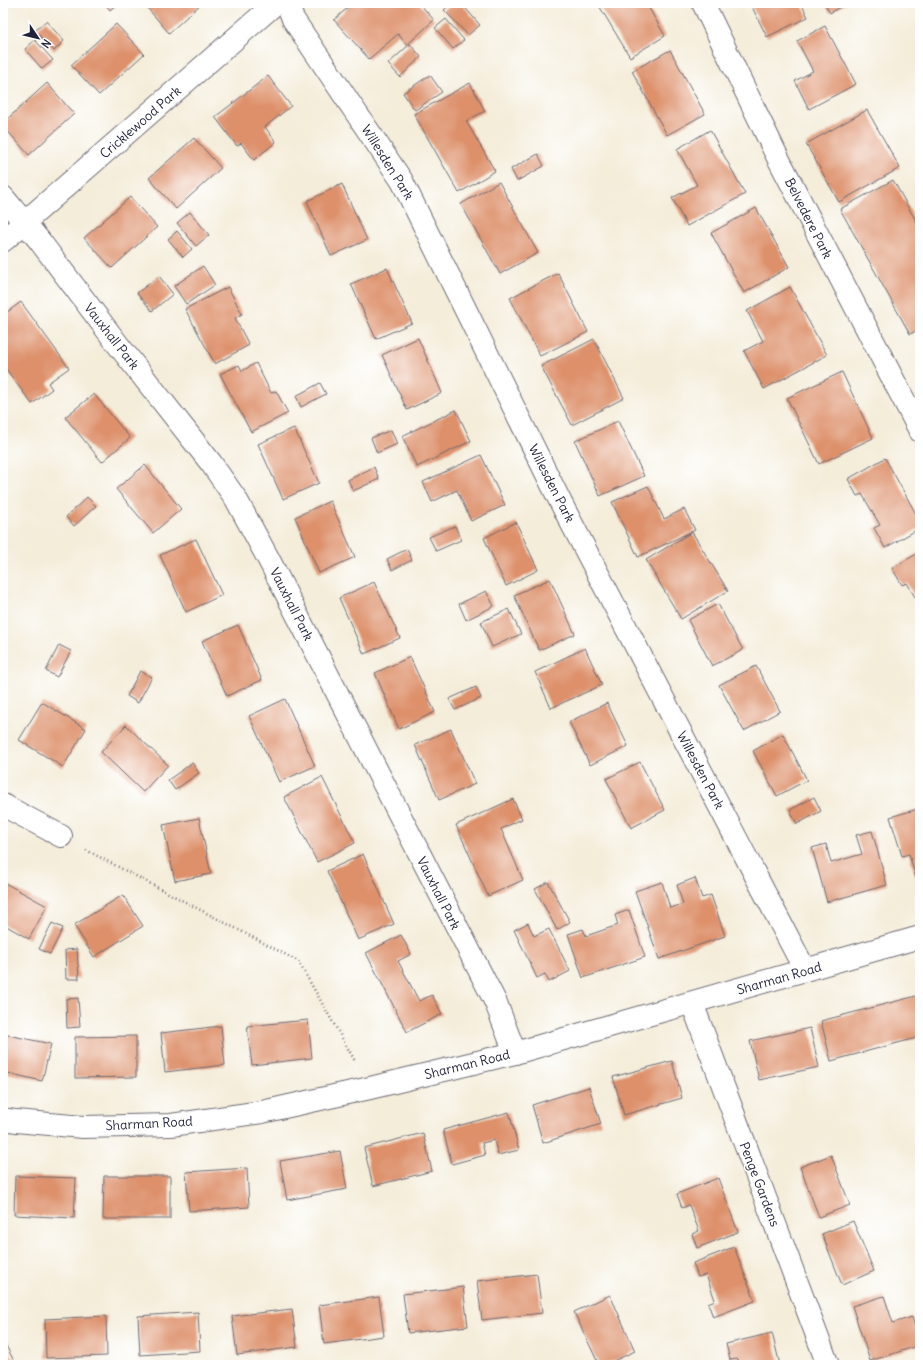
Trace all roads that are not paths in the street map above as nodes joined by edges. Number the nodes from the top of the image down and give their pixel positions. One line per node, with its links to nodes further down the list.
1 (276, 3): 5 (street, Cricklewood Park)
2 (287, 3): 11 (street, Willesden Park)
3 (702, 3): 7 (street, Belvedere Park)
4 (3, 196): 5 (street, Vauxhall Park)
5 (24, 222): 6 (street, Cricklewood Park); 13 (street, Vauxhall Park)
6 (3, 241)
7 (920, 431)
8 (3, 805): 9 (street)
9 (60, 836)
10 (920, 937): 11 (street, Sharman Road)
11 (805, 970): 12 (street, Sharman Road)
12 (692, 1003): 13 (street, Sharman Road); 15 (street, Penge Gardens)
13 (515, 1053): 14 (street, Sharman Road)
14 (3, 1119)
15 (828, 1365)

